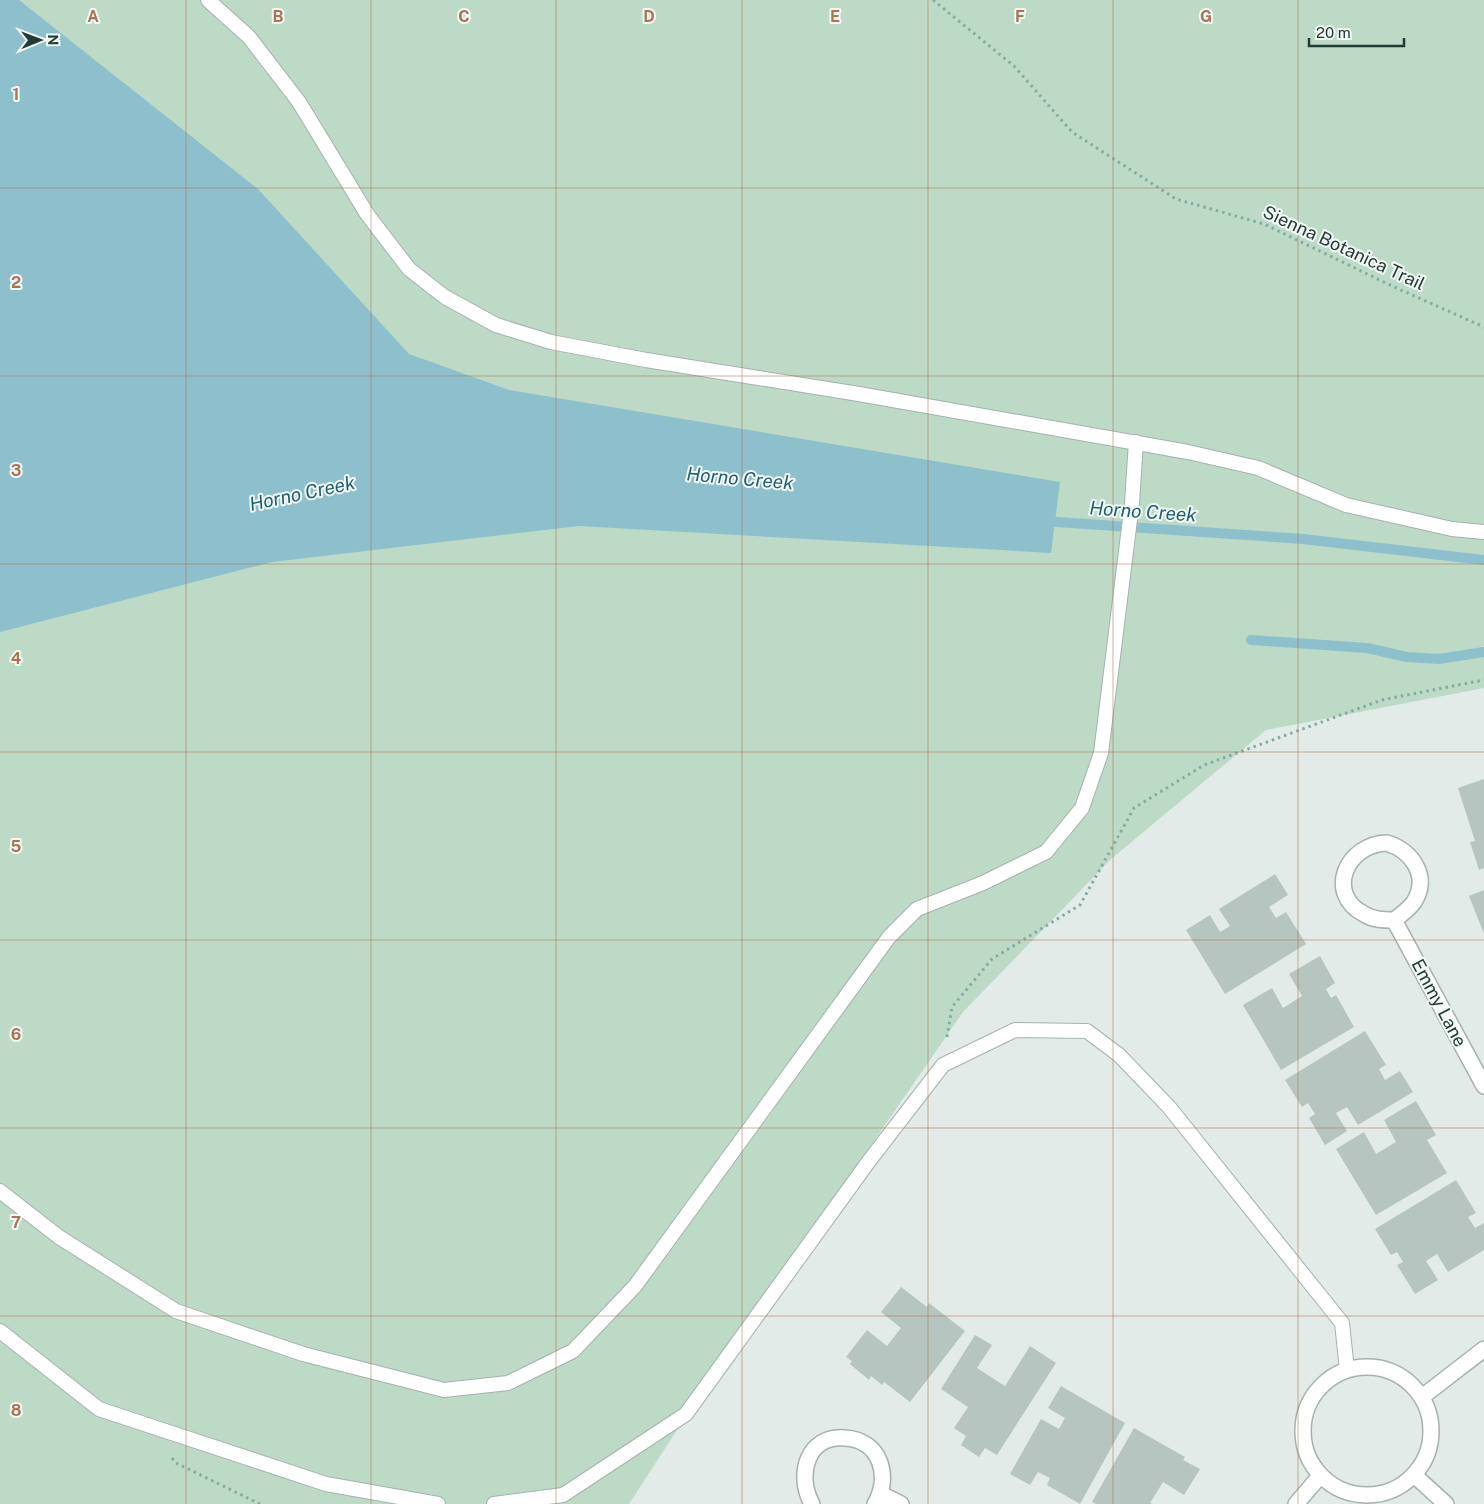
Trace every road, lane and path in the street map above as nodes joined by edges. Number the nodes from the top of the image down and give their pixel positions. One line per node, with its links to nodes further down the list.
1 (208, 0): 4 (lane)
2 (933, 0): 3 (path, Sienna Botanica Trail)
3 (1484, 327)
4 (1136, 442): 5 (lane); 10 (lane)
5 (1484, 532)
6 (1484, 680): 8 (path)
7 (1394, 920): 7 (street); 9 (street, Emmy Lane)
8 (943, 1065): 13 (lane); 21 (lane)
9 (1484, 1086)
10 (0, 1191)
11 (0, 1331): 15 (lane)
12 (1484, 1349): 14 (street)
13 (1347, 1370): 14 (street); 17 (street)
14 (1422, 1397): 16 (street)
15 (150, 1426): 19 (path); 20 (lane)
16 (1414, 1475): 17 (street); 25 (street)
17 (1320, 1476): 24 (street)
18 (878, 1499): 22 (street); 23 (street)
19 (260, 1504)
20 (438, 1504)
21 (494, 1504)
22 (812, 1504)
23 (901, 1504)
24 (1296, 1504)
25 (1446, 1504)

